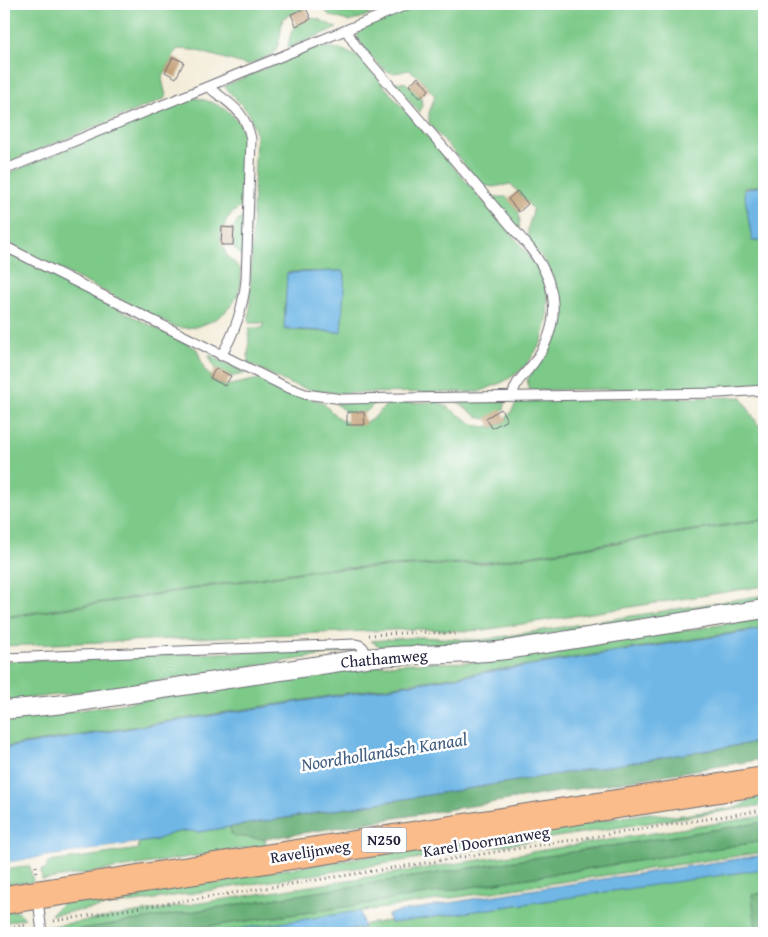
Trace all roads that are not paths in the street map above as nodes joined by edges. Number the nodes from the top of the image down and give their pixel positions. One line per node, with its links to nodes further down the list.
1 (409, 4): 2 (lane)
2 (346, 30): 3 (lane); 8 (lane)
3 (208, 86): 4 (lane); 6 (lane)
4 (4, 170)
5 (4, 246): 6 (lane)
6 (222, 356): 8 (lane)
7 (764, 390): 8 (lane)
8 (513, 396)
9 (764, 609): 11 (street, Chathamweg)
10 (4, 658): 11 (lane)
11 (366, 658): 12 (street, Chathamweg)
12 (4, 710)
13 (764, 781): 14 (main road, Ravelijnweg / N250)
14 (38, 894): 15 (main road, Ravelijnweg / N250); 16 (lane)
15 (4, 900)
16 (42, 933)

